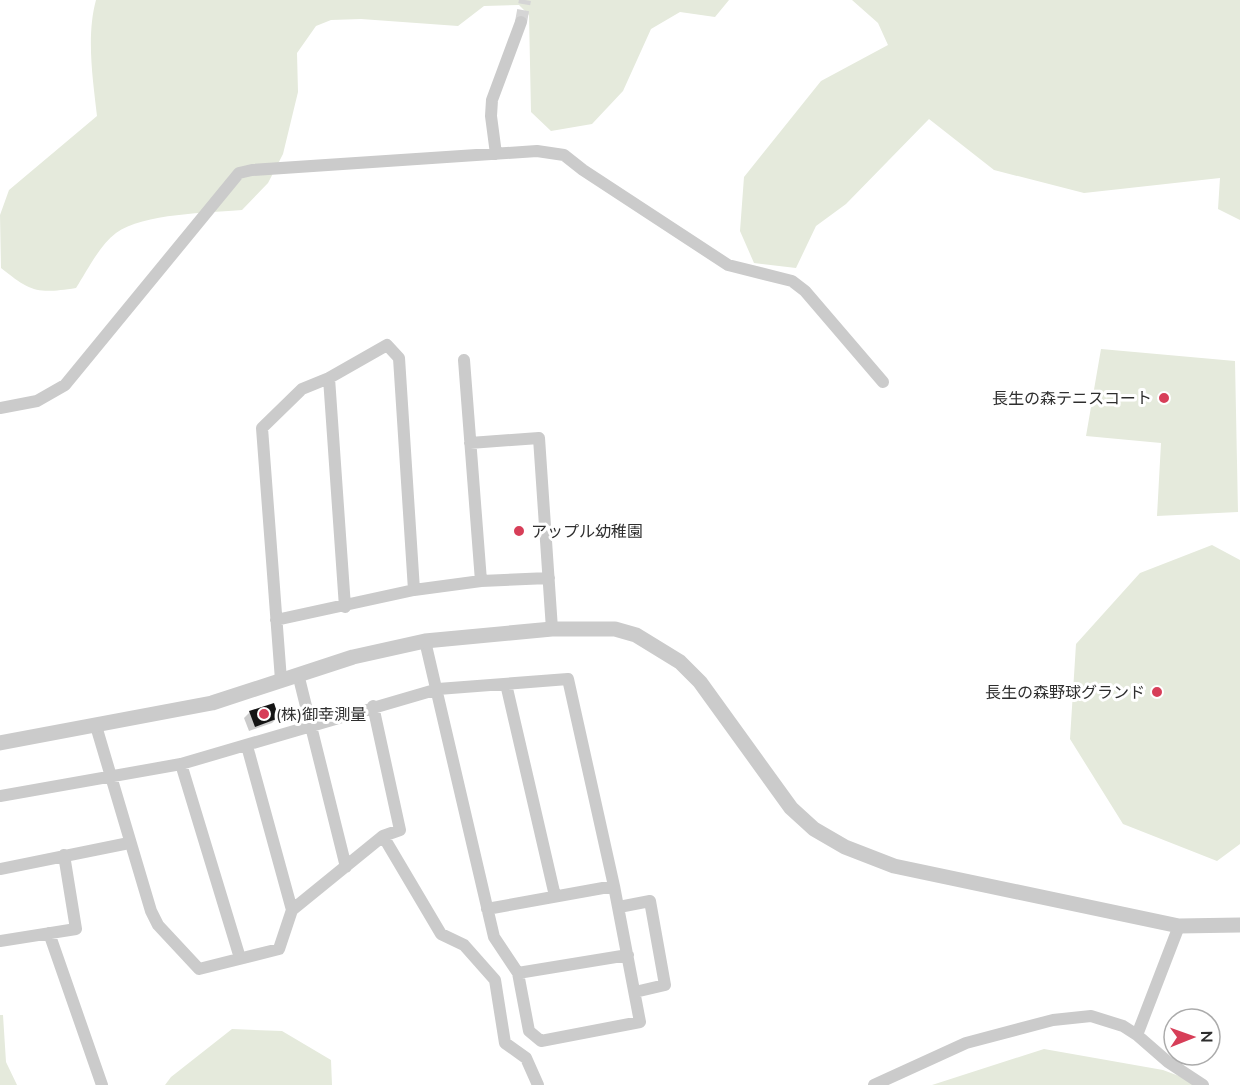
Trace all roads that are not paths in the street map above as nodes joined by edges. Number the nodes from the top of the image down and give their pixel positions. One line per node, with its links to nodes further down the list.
1 (521, 22): 2 (street)
2 (496, 154): 5 (street); 6 (street)
3 (464, 360): 7 (street)
4 (329, 378): 10 (street); 11 (street); 12 (street)
5 (883, 382)
6 (0, 408)
7 (470, 443): 8 (street); 9 (street)
8 (549, 578): 9 (street); 13 (street)
9 (481, 581): 10 (street)
10 (414, 590): 11 (street)
11 (345, 607): 12 (street)
12 (276, 620): 16 (street)
13 (552, 629): 14 (street); 38 (street)
14 (425, 641): 15 (street); 18 (street)
15 (298, 674): 16 (street); 21 (street)
16 (281, 680): 20 (street)
17 (506, 684): 18 (street); 32 (street); 33 (street)
18 (438, 689): 19 (street); 35 (street)
19 (373, 706): 21 (street); 27 (street)
20 (96, 726): 22 (street); 25 (street)
21 (309, 727): 23 (street); 30 (street)
22 (0, 743)
23 (247, 746): 24 (street); 36 (street)
24 (181, 764): 25 (street); 42 (street)
25 (111, 778): 26 (street); 28 (street)
26 (0, 796)
27 (383, 836): 30 (street); 47 (street)
28 (129, 843): 29 (street); 42 (street)
29 (64, 855): 31 (street); 39 (street)
30 (346, 867): 36 (street)
31 (0, 868)
32 (614, 886): 33 (street); 34 (street)
33 (555, 896): 35 (street)
34 (619, 907): 41 (street); 44 (street)
35 (487, 909): 43 (street)
36 (292, 910): 42 (street)
37 (1240, 925): 38 (street)
38 (1179, 927): 45 (street)
39 (49, 933): 40 (street); 46 (street)
40 (0, 941)
41 (628, 955): 43 (street); 44 (street)
42 (240, 958)
43 (518, 973): 44 (street)
44 (635, 992)
45 (1137, 1035): 48 (street); 49 (street)
46 (102, 1085)
47 (538, 1085)
48 (874, 1085)
49 (1203, 1085)

